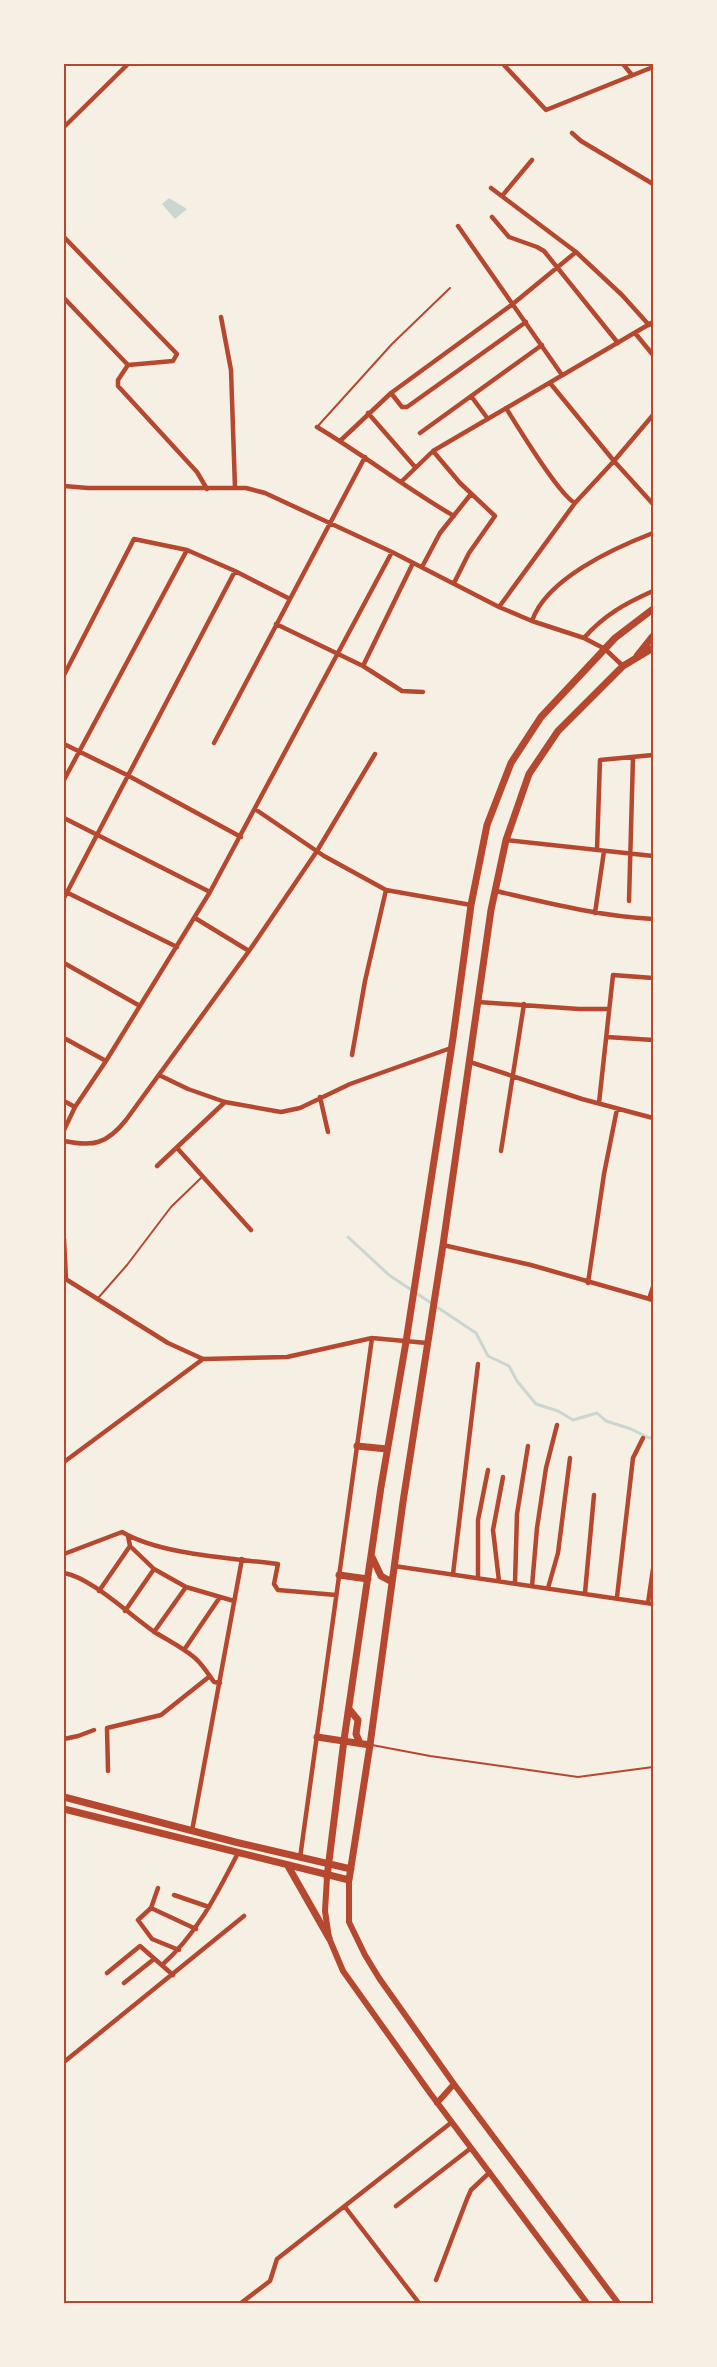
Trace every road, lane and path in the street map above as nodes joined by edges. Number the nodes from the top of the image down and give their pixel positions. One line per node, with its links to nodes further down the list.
1 (128, 64): 6 (street)
2 (503, 64): 5 (street)
3 (623, 64): 5 (street)
4 (653, 67): 5 (street)
5 (632, 75)
6 (64, 126)
7 (572, 133): 9 (street)
8 (532, 160): 11 (street)
9 (653, 184)
10 (491, 188): 11 (street)
11 (502, 196): 15 (street)
12 (492, 217): 16 (street)
13 (458, 226): 19 (street)
14 (64, 237): 27 (street)
15 (576, 252): 16 (street); 22 (street)
16 (558, 268): 19 (street); 24 (street)
17 (450, 288): 36 (lane)
18 (64, 298): 27 (street)
19 (514, 304): 21 (street); 30 (street)
20 (221, 317): 45 (street)
21 (526, 322): 25 (street); 30 (street)
22 (651, 323): 23 (street)
23 (636, 333): 24 (street); 26 (street)
24 (618, 342): 28 (street)
25 (542, 345): 28 (street); 31 (street)
26 (653, 355)
27 (128, 365): 46 (street)
28 (562, 375): 29 (street)
29 (550, 383): 32 (street); 41 (street)
30 (391, 393): 33 (street)
31 (471, 396): 35 (street); 37 (street)
32 (506, 408): 35 (street); 48 (street)
33 (368, 413): 38 (street); 42 (street)
34 (653, 415): 41 (street)
35 (488, 419): 39 (street)
36 (317, 427): 38 (street)
37 (420, 434)
38 (340, 441): 40 (street)
39 (433, 451): 42 (street); 47 (street)
40 (365, 457): 43 (street); 51 (street)
41 (614, 461): 48 (street); 49 (street)
42 (415, 467): 43 (street)
43 (401, 482): 50 (street)
44 (64, 486): 46 (street)
45 (235, 488): 46 (street); 51 (street)
46 (207, 489)
47 (471, 494): 50 (street); 58 (street)
48 (575, 503): 61 (street)
49 (653, 504)
50 (454, 516): 56 (street)
51 (330, 523): 54 (street); 60 (street)
52 (653, 533): 63 (street)
53 (187, 550): 57 (street); 73 (street); 77 (street)
54 (392, 552): 55 (street); 69 (street)
55 (413, 563): 56 (street); 71 (street)
56 (422, 568): 58 (street)
57 (235, 571): 60 (street); 81 (street)
58 (454, 583): 61 (street)
59 (653, 591): 66 (street)
60 (290, 599): 64 (street)
61 (499, 607): 63 (street)
62 (653, 609): 68 (main road)
63 (532, 621): 66 (street)
64 (276, 624): 69 (street); 75 (street)
65 (653, 636): 70 (main road)
66 (584, 638): 68 (street)
67 (653, 648): 70 (main road)
68 (605, 649): 72 (street); 99 (main road)
69 (338, 654): 71 (street); 83 (street)
70 (635, 658): 72 (main road)
71 (363, 666): 74 (street)
72 (623, 666): 87 (main road)
73 (64, 675)
74 (423, 692)
75 (214, 743)
76 (64, 744): 77 (street)
77 (80, 751): 81 (street); 82 (street)
78 (375, 754): 89 (street)
79 (653, 755): 80 (street)
80 (633, 757): 88 (street); 91 (street)
81 (127, 775): 85 (street); 86 (street)
82 (64, 780)
83 (255, 809): 86 (street); 89 (street)
84 (64, 818): 85 (street)
85 (95, 835): 94 (street); 96 (street)
86 (241, 837): 96 (street)
87 (506, 840): 88 (street); 95 (main road)
88 (596, 850): 90 (street)
89 (317, 851): 93 (street); 104 (street)
90 (604, 851): 91 (street); 100 (street)
91 (630, 853): 92 (street); 98 (street)
92 (653, 856)
93 (386, 890): 99 (street); 115 (street)
94 (65, 891): 97 (street); 103 (street)
95 (496, 891): 100 (street); 107 (main road)
96 (210, 892): 101 (street)
97 (64, 898)
98 (629, 901)
99 (471, 905): 114 (main road)
100 (595, 913): 102 (street)
101 (194, 918): 103 (street); 104 (street)
102 (653, 919)
103 (177, 947): 109 (street)
104 (249, 951): 119 (street)
105 (64, 963): 109 (street)
106 (653, 978): 110 (street)
107 (478, 1002): 108 (street); 117 (main road)
108 (524, 1004): 110 (street); 118 (street)
109 (140, 1006): 116 (street)
110 (608, 1009): 111 (street)
111 (607, 1037): 113 (street); 123 (street)
112 (64, 1038): 116 (street)
113 (653, 1040)
114 (451, 1048): 120 (street); 143 (main road)
115 (352, 1055)
116 (106, 1061): 124 (street)
117 (470, 1062): 118 (street); 136 (main road)
118 (513, 1074): 123 (street); 131 (street)
119 (159, 1075): 122 (street); 129 (street)
120 (320, 1097): 122 (street); 128 (street)
121 (64, 1101): 124 (street)
122 (225, 1102): 130 (street)
123 (599, 1103): 125 (street)
124 (75, 1107): 127 (street)
125 (618, 1109): 126 (street); 138 (street)
126 (653, 1118)
127 (64, 1130)
128 (328, 1132)
129 (64, 1141)
130 (178, 1149): 132 (street); 133 (street)
131 (501, 1151)
132 (157, 1166)
133 (203, 1176): 134 (street); 140 (lane)
134 (250, 1230)
135 (64, 1238): 137 (street)
136 (443, 1245): 138 (street); 144 (main road)
137 (65, 1279): 140 (street)
138 (588, 1283): 141 (street)
139 (653, 1286): 141 (street)
140 (97, 1299): 145 (street)
141 (651, 1299)
142 (372, 1338): 143 (street); 145 (street); 149 (street)
143 (406, 1342): 144 (street); 151 (main road)
144 (427, 1343): 162 (main road)
145 (202, 1359): 153 (street)
146 (478, 1364): 166 (street)
147 (558, 1425): 173 (street)
148 (643, 1438): 180 (street)
149 (357, 1446): 151 (main road); 167 (street)
150 (528, 1446): 172 (street)
151 (387, 1449): 160 (main road)
152 (570, 1458): 175 (street)
153 (64, 1462)
154 (488, 1470): 168 (street)
155 (502, 1477): 170 (street)
156 (594, 1495): 177 (street)
157 (128, 1536): 158 (street); 159 (street); 161 (street)
158 (130, 1546): 163 (street); 176 (street)
159 (64, 1554)
160 (371, 1555): 169 (main road); 171 (main road)
161 (242, 1559): 178 (street); 181 (street)
162 (394, 1566): 166 (street); 171 (main road)
163 (154, 1569): 174 (street); 183 (street)
164 (653, 1569): 182 (street)
165 (64, 1573): 176 (street)
166 (453, 1574): 168 (street)
167 (339, 1575): 169 (main road); 178 (street)
168 (478, 1578): 170 (street)
169 (368, 1579): 188 (main road)
170 (499, 1581): 172 (street)
171 (392, 1582): 194 (main road)
172 (515, 1584): 173 (street)
173 (532, 1586): 175 (street)
174 (186, 1587): 179 (street); 184 (street)
175 (548, 1588): 177 (street)
176 (99, 1591): 183 (street)
177 (585, 1593): 180 (street)
178 (336, 1595): 190 (street)
179 (220, 1597): 181 (street); 185 (street)
180 (616, 1597): 182 (street)
181 (234, 1601): 187 (street)
182 (650, 1603)
183 (125, 1611): 184 (street)
184 (154, 1632): 185 (street)
185 (184, 1650): 186 (street)
186 (210, 1676): 187 (street); 196 (street)
187 (220, 1683): 199 (street)
188 (349, 1709): 192 (main road); 193 (main road)
189 (94, 1730): 191 (street)
190 (317, 1737): 192 (main road); 201 (street)
191 (64, 1739)
192 (344, 1740): 193 (main road); 202 (main road)
193 (360, 1743): 194 (main road)
194 (370, 1745): 195 (lane); 204 (main road)
195 (653, 1767)
196 (108, 1771)
197 (64, 1797): 199 (main road)
198 (64, 1808): 200 (main road)
199 (192, 1831): 201 (main road)
200 (238, 1853): 203 (main road); 209 (street)
201 (300, 1858): 202 (main road)
202 (329, 1865): 204 (main road); 205 (main road)
203 (288, 1866): 205 (main road); 213 (main road)
204 (351, 1869): 206 (main road)
205 (327, 1877): 206 (main road); 213 (main road)
206 (349, 1880): 221 (main road)
207 (158, 1888): 210 (street)
208 (174, 1895): 209 (street)
209 (209, 1907): 212 (street)
210 (152, 1908): 212 (street); 214 (street)
211 (244, 1916): 218 (street)
212 (196, 1929): 214 (street)
213 (328, 1938): 222 (main road)
214 (179, 1950): 216 (street)
215 (154, 1959): 216 (street); 217 (street); 219 (street)
216 (162, 1965): 218 (street)
217 (107, 1974)
218 (173, 1975): 220 (street)
219 (124, 1983)
220 (64, 2062)
221 (454, 2084): 222 (main road); 232 (main road)
222 (437, 2103): 223 (main road)
223 (452, 2122): 224 (main road); 227 (street)
224 (471, 2148): 225 (main road); 226 (street)
225 (490, 2172): 228 (street); 231 (main road)
226 (396, 2206)
227 (345, 2207): 229 (street); 230 (street)
228 (436, 2280)
229 (241, 2303)
230 (419, 2303)
231 (587, 2303)
232 (618, 2303)

